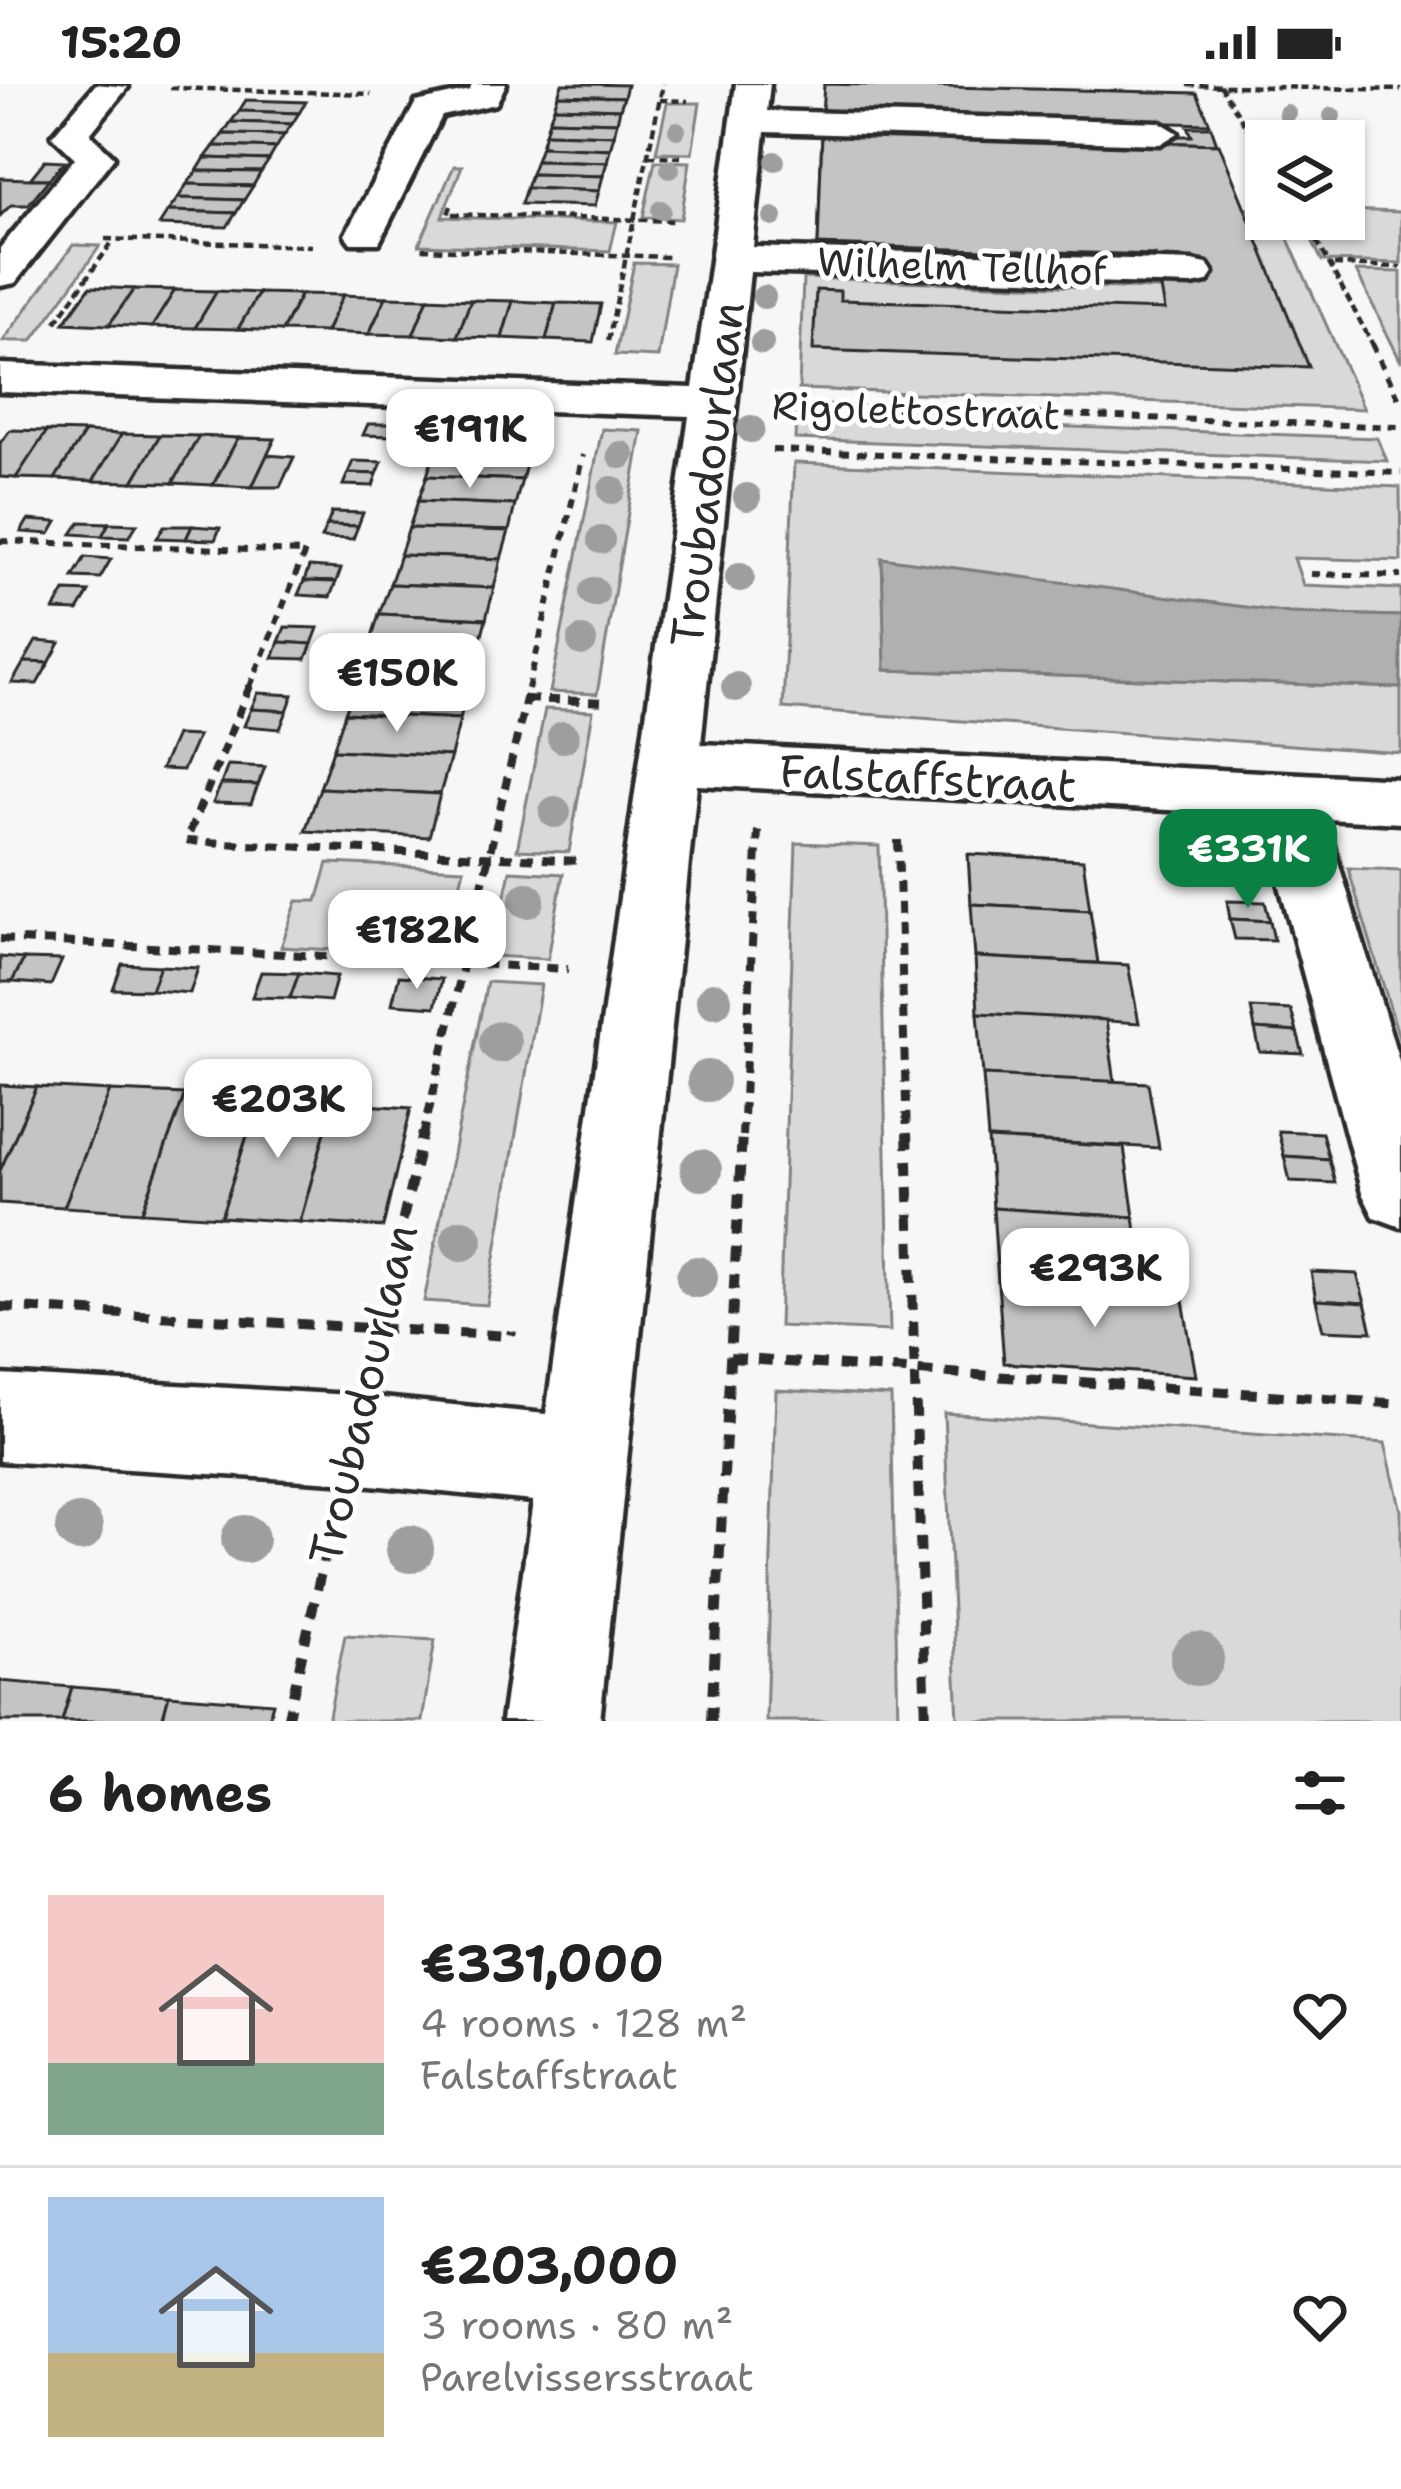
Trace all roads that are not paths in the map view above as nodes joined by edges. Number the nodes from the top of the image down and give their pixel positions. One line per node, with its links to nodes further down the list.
1 (490, 84): 5 (street)
2 (111, 87): 8 (street)
3 (751, 103): 4 (street); 6 (street, Troubadourlaan)
4 (1160, 133)
5 (365, 235)
6 (733, 259): 7 (street, Wilhelm Tellhof); 10 (street, Troubadourlaan)
7 (1192, 273)
8 (0, 274)
9 (0, 378): 10 (street, Rigolettostraat)
10 (713, 425): 11 (street, Troubadourlaan)
11 (671, 764): 12 (street, Falstaffstraat); 16 (street, Troubadourlaan)
12 (1287, 796): 13 (street, Falstaffstraat); 14 (street)
13 (1401, 801)
14 (1401, 1193)
15 (0, 1418): 16 (street)
16 (582, 1462): 17 (street, Troubadourlaan)
17 (551, 1721)

